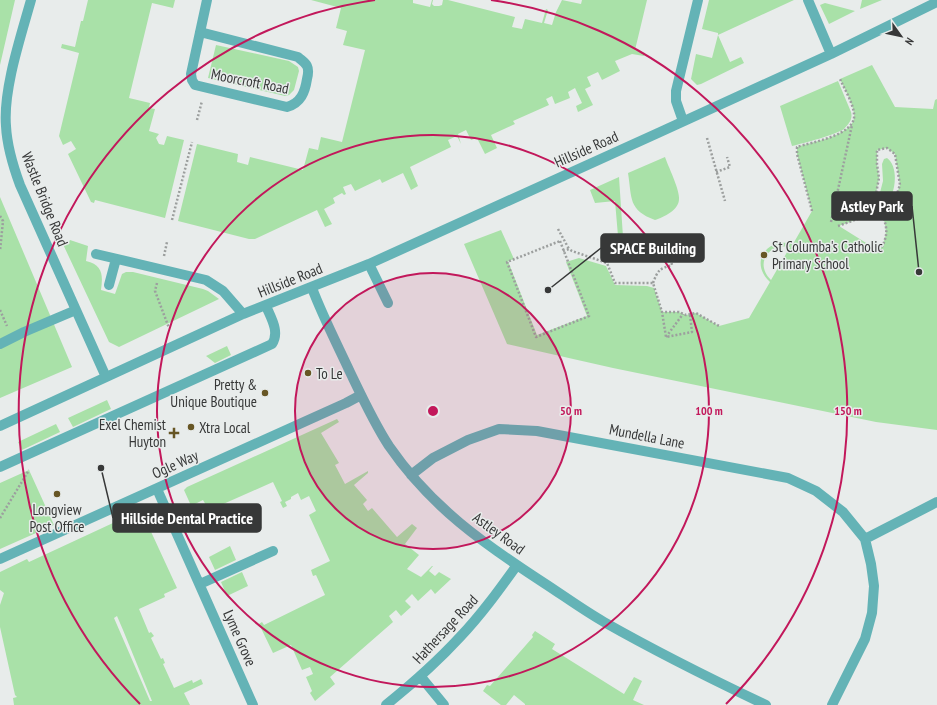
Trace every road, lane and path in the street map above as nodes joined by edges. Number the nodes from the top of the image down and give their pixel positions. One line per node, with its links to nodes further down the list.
1 (30, 0): 42 (street, Wastle Bridge Road)
2 (207, 0): 6 (street, Moorcroft Road)
3 (698, 0): 11 (street)
4 (808, 0): 7 (street)
5 (937, 2): 7 (street, Hillside Road)
6 (200, 32): 6 (street, Moorcroft Road)
7 (831, 54): 11 (street, Hillside Road)
8 (840, 79): 12 (path)
9 (202, 98): 10 (path)
10 (197, 120)
11 (683, 121): 35 (street, Hillside Road)
12 (852, 124): 18 (path); 23 (path)
13 (707, 138): 16 (path)
14 (192, 142): 22 (path)
15 (727, 157): 16 (path)
16 (716, 172): 17 (path)
17 (725, 201)
18 (812, 211)
19 (870, 211): 20 (path); 20 (path); 24 (path)
20 (882, 213): 31 (path)
21 (0, 216): 29 (path)
22 (172, 220)
23 (831, 222)
24 (838, 226)
25 (558, 229): 28 (path)
26 (665, 234): 37 (path)
27 (167, 242): 34 (path)
28 (569, 249): 30 (path); 37 (path)
29 (0, 251)
30 (563, 251): 30 (path)
31 (880, 252)
32 (96, 254): 33 (street)
33 (116, 259): 38 (street); 44 (street)
34 (162, 262)
35 (369, 264): 39 (street, Hillside Road); 40 (street)
36 (159, 278): 48 (path)
37 (653, 283): 43 (path)
38 (109, 285)
39 (312, 288): 41 (street, Hillside Road); 52 (street, Astley Road)
40 (388, 303)
41 (266, 306): 44 (street, Hillside Road); 54 (street)
42 (76, 310): 50 (street); 51 (street, Wastle Bridge Road)
43 (662, 312): 45 (path); 49 (path)
44 (243, 314): 51 (street, Hillside Road)
45 (683, 314): 46 (path); 49 (path)
46 (690, 315): 47 (path); 49 (path)
47 (719, 326)
48 (169, 328)
49 (666, 337)
50 (0, 344)
51 (106, 376): 53 (street, Hillside Road)
52 (361, 395): 56 (street, Astley Road); 57 (street, Ogle Way)
53 (0, 426)
54 (0, 467)
55 (29, 470): 59 (path)
56 (411, 475): 60 (street, Mundella Lane); 63 (street, Astley Road)
57 (157, 489): 62 (street, Ogle Way); 64 (street, Lyme Grove)
58 (937, 502): 60 (street)
59 (0, 518)
60 (865, 539): 70 (street, Mundella Lane)
61 (272, 551): 64 (street)
62 (0, 560)
63 (517, 565): 65 (street, Hathersage Road); 69 (street, Astley Road)
64 (200, 584): 66 (street, Lyme Grove)
65 (421, 677): 67 (street, Hathersage Road); 68 (street)
66 (253, 705)
67 (386, 705)
68 (444, 705)
69 (766, 705)
70 (832, 705)

